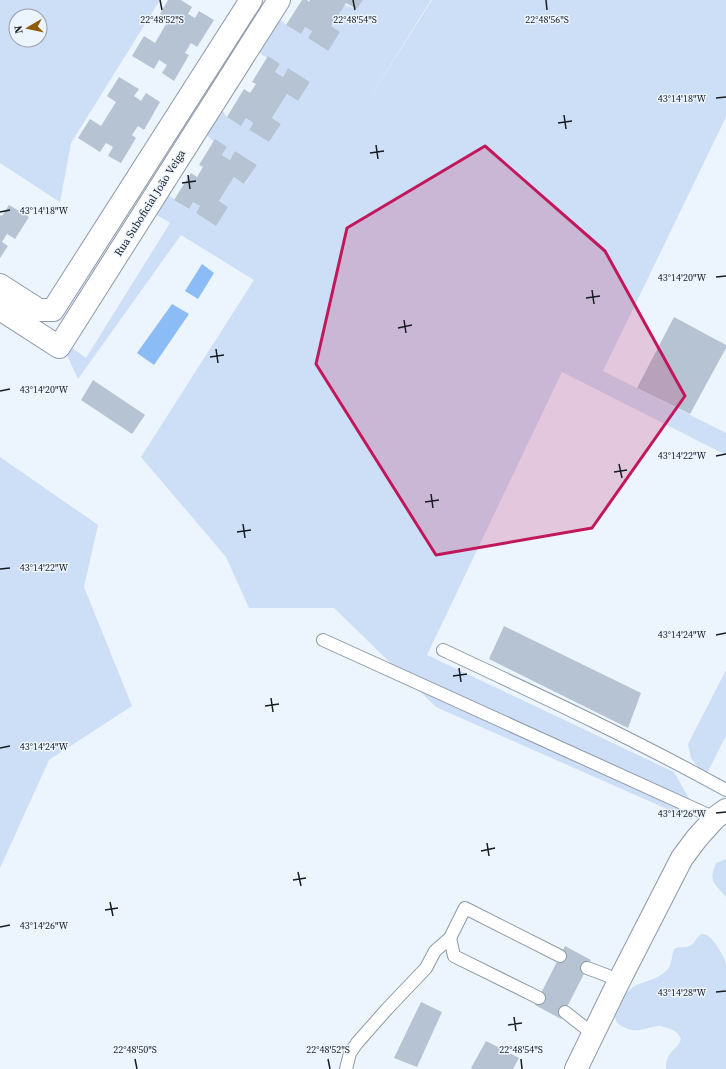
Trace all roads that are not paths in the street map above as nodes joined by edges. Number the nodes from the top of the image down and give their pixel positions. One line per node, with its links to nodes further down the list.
1 (251, 0): 3 (street)
2 (280, 0): 4 (street, Rua Suboficial João Veiga)
3 (0, 285)
4 (0, 309)
5 (323, 640): 8 (lane)
6 (443, 650): 7 (lane)
7 (726, 790)
8 (721, 814): 12 (street)
9 (450, 938): 10 (lane); 13 (lane); 16 (lane)
10 (560, 956)
11 (587, 968): 12 (lane)
12 (618, 981): 15 (street)
13 (539, 998)
14 (565, 1012): 15 (lane)
15 (592, 1034): 17 (street)
16 (346, 1069)
17 (576, 1069)

